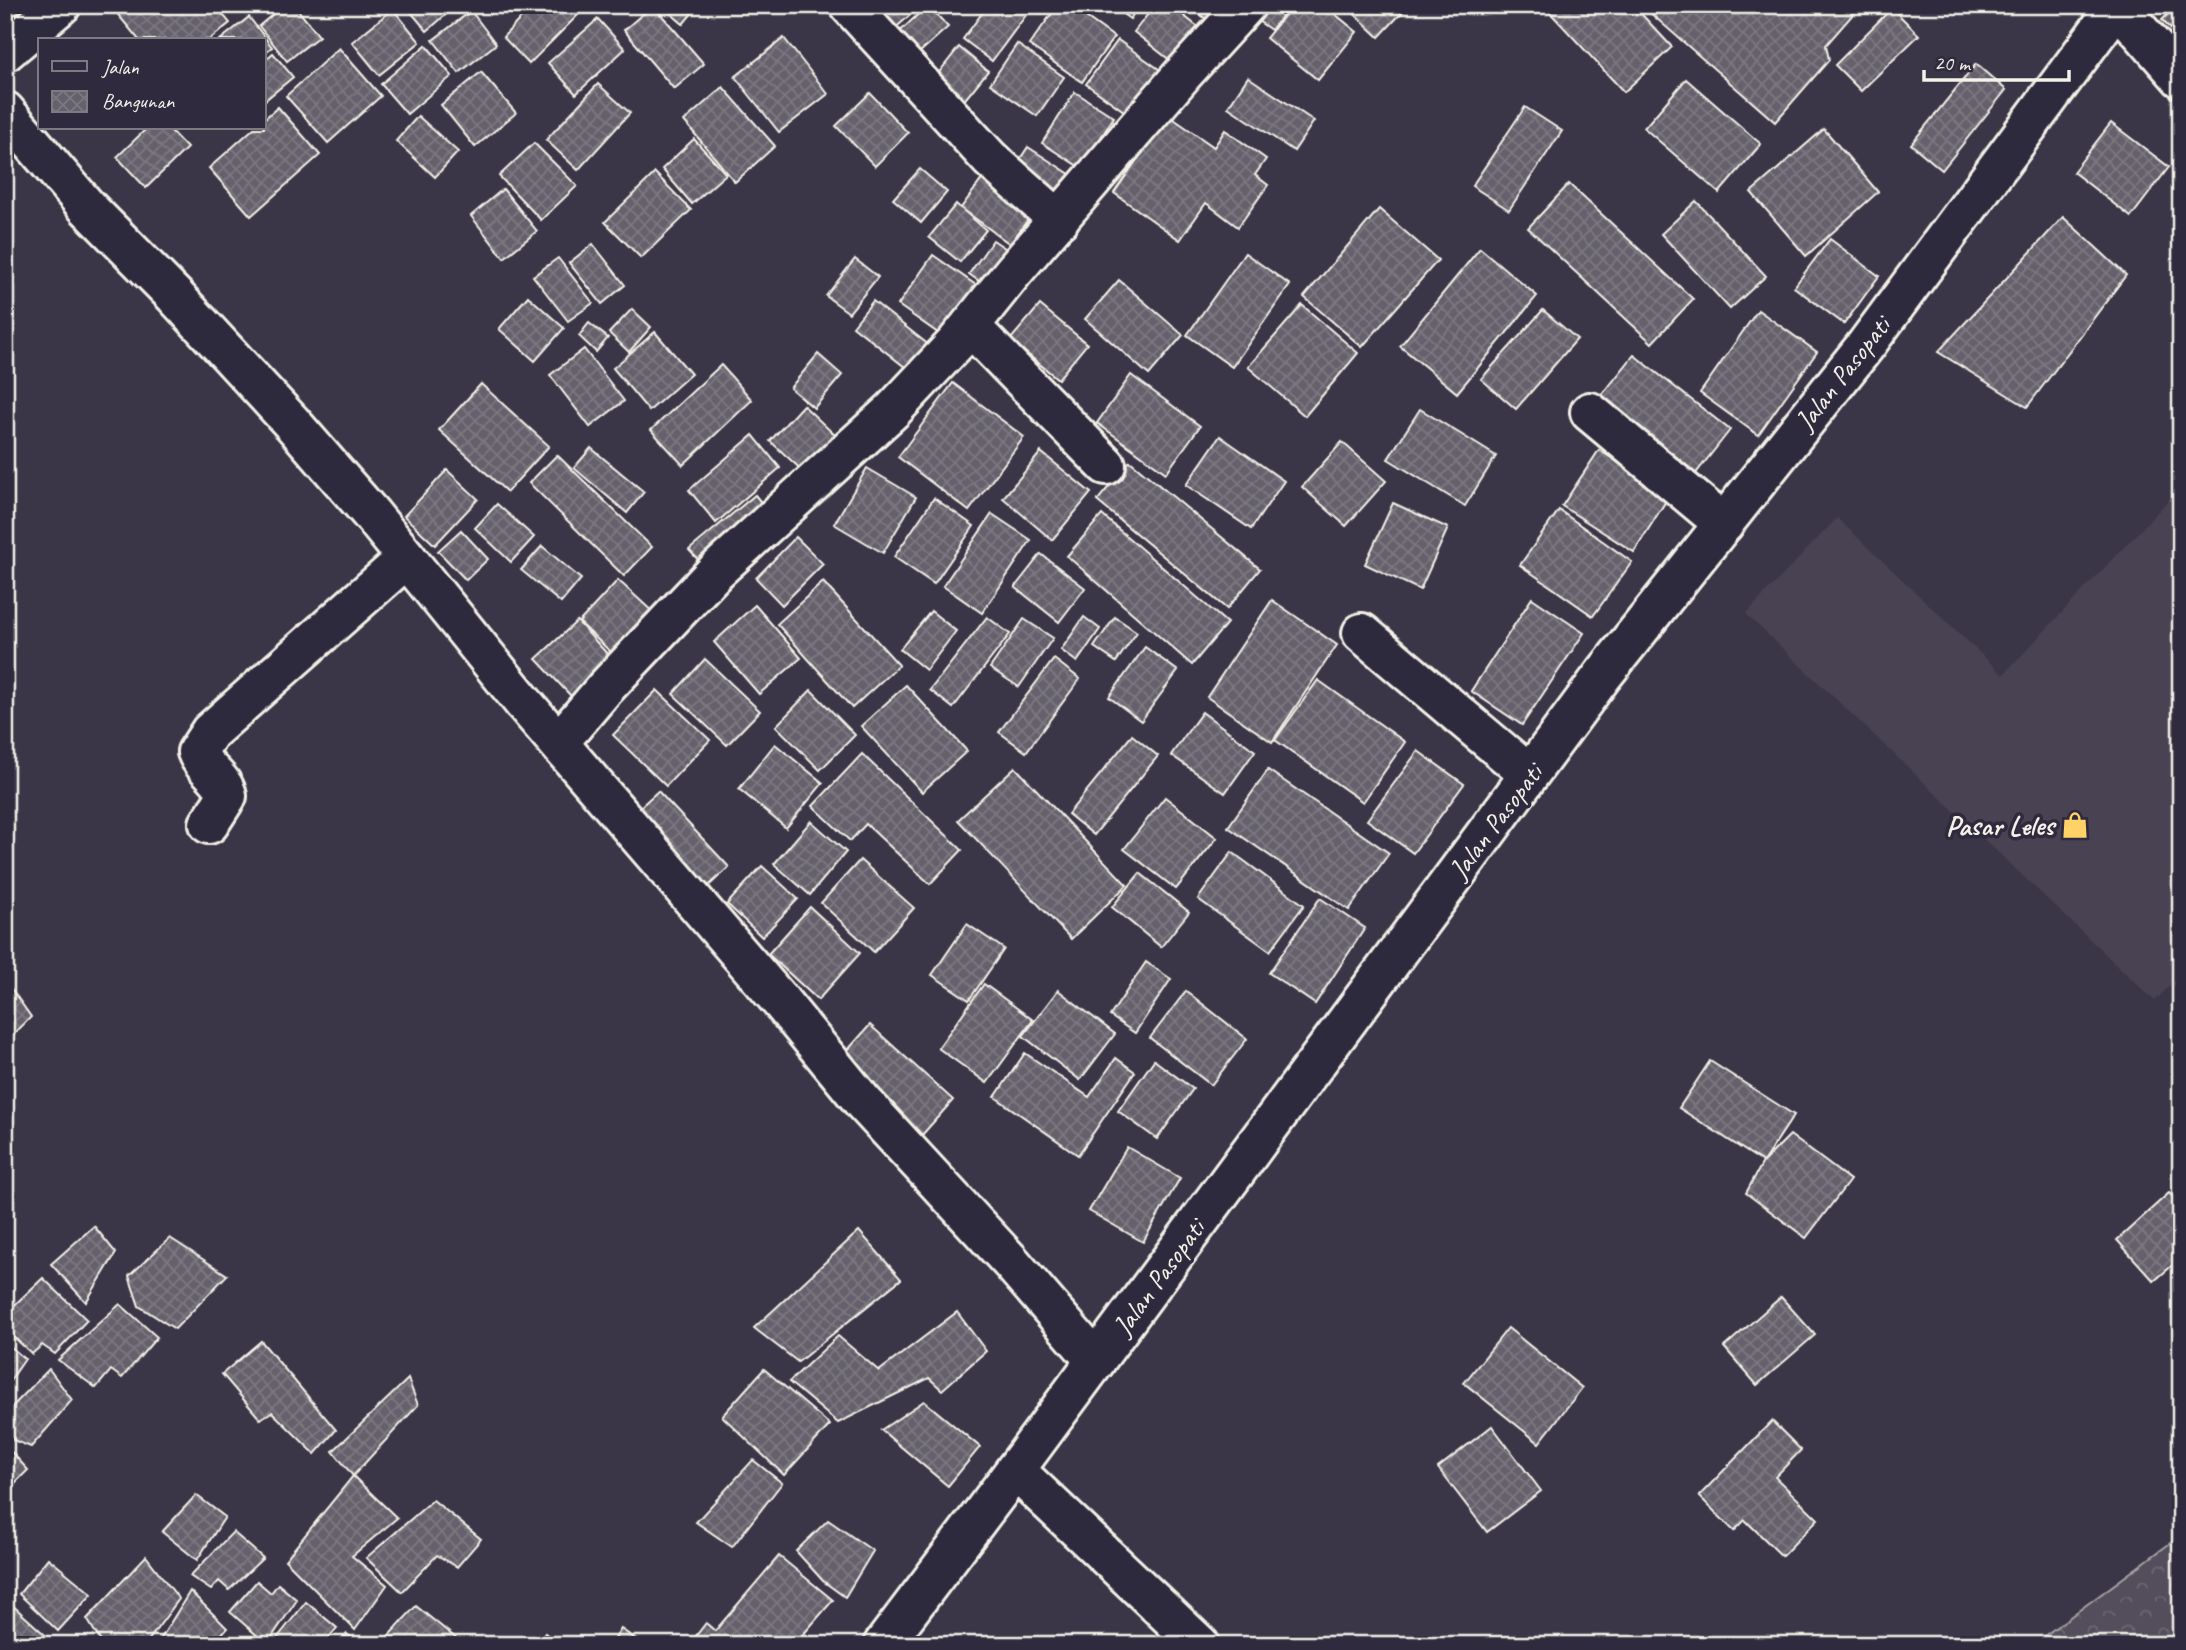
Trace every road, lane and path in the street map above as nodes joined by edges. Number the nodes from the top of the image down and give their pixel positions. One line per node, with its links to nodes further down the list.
1 (61, 5): 5 (street)
2 (849, 5): 8 (street)
3 (1247, 5): 8 (street)
4 (2117, 5): 6 (street); 12 (street, Jalan Pasopati)
5 (5, 52)
6 (2181, 78)
7 (5, 110): 13 (street)
8 (1059, 220): 9 (street)
9 (970, 326): 11 (street); 15 (street)
10 (1590, 412): 12 (street)
11 (1106, 465)
12 (1724, 524): 16 (street, Jalan Pasopati)
13 (407, 558): 15 (street); 17 (street)
14 (1362, 633): 16 (street)
15 (559, 742): 18 (street)
16 (1529, 774): 18 (street, Jalan Pasopati)
17 (209, 824)
18 (1096, 1361): 19 (street, Jalan Pasopati)
19 (1015, 1470): 20 (street, Jalan Pasopati); 21 (street)
20 (883, 1645)
21 (1200, 1645)

